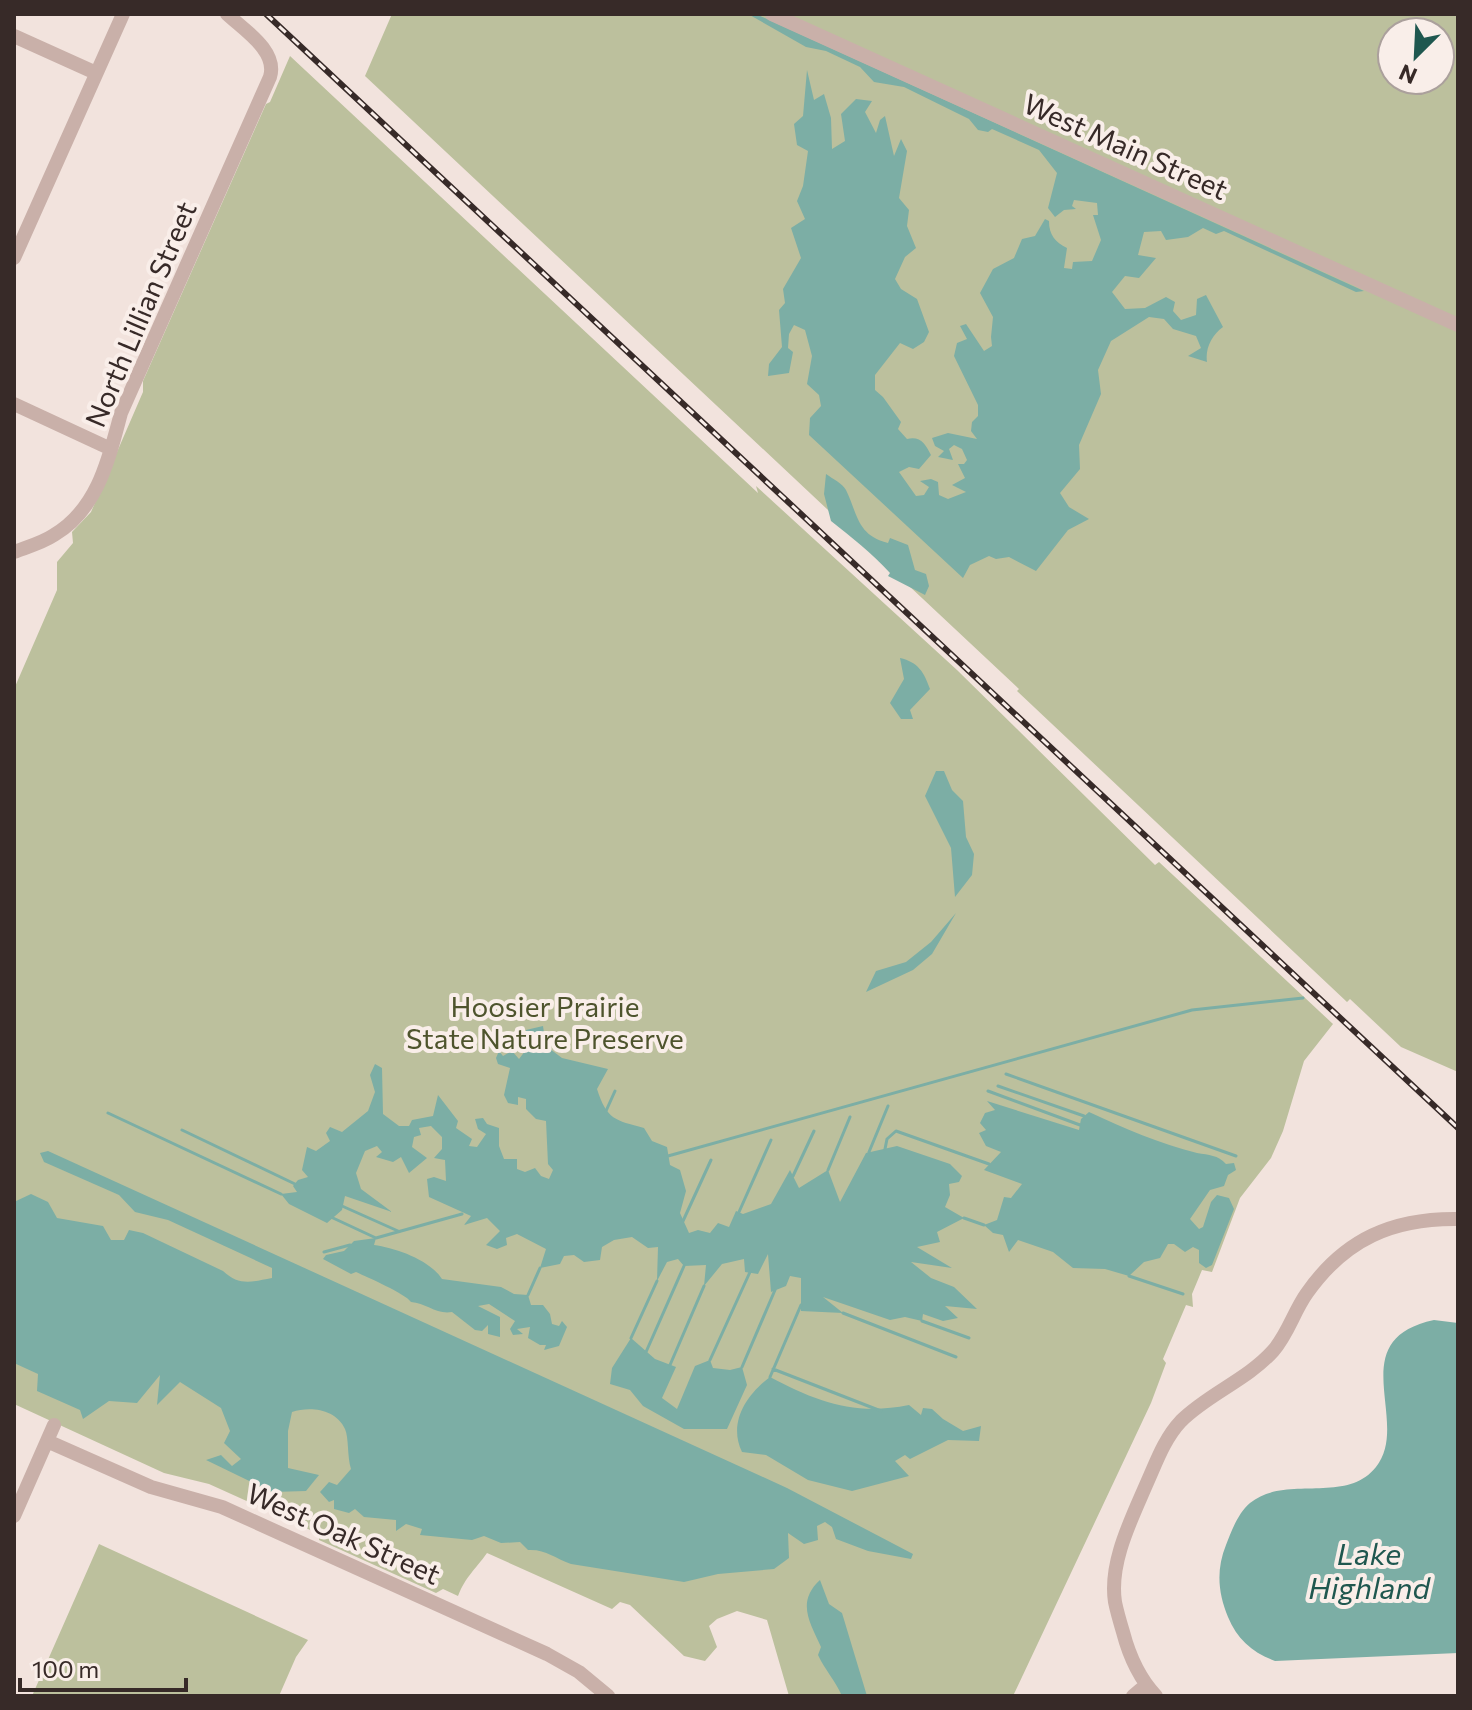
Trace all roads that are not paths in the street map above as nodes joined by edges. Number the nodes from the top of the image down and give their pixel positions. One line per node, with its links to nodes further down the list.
1 (123, 14): 5 (street)
2 (227, 14): 9 (street, North Lillian Street)
3 (772, 14): 7 (street, West Main Street)
4 (14, 36): 5 (street)
5 (96, 73): 6 (street)
6 (14, 258)
7 (1458, 325)
8 (14, 404): 9 (street)
9 (111, 449): 10 (street, North Lillian Street)
10 (14, 552)
11 (1458, 1219): 15 (street)
12 (54, 1425): 13 (street)
13 (47, 1441): 14 (street); 16 (street, West Oak Street)
14 (14, 1516)
15 (1151, 1691): 17 (street)
16 (608, 1696)
17 (1133, 1696)

